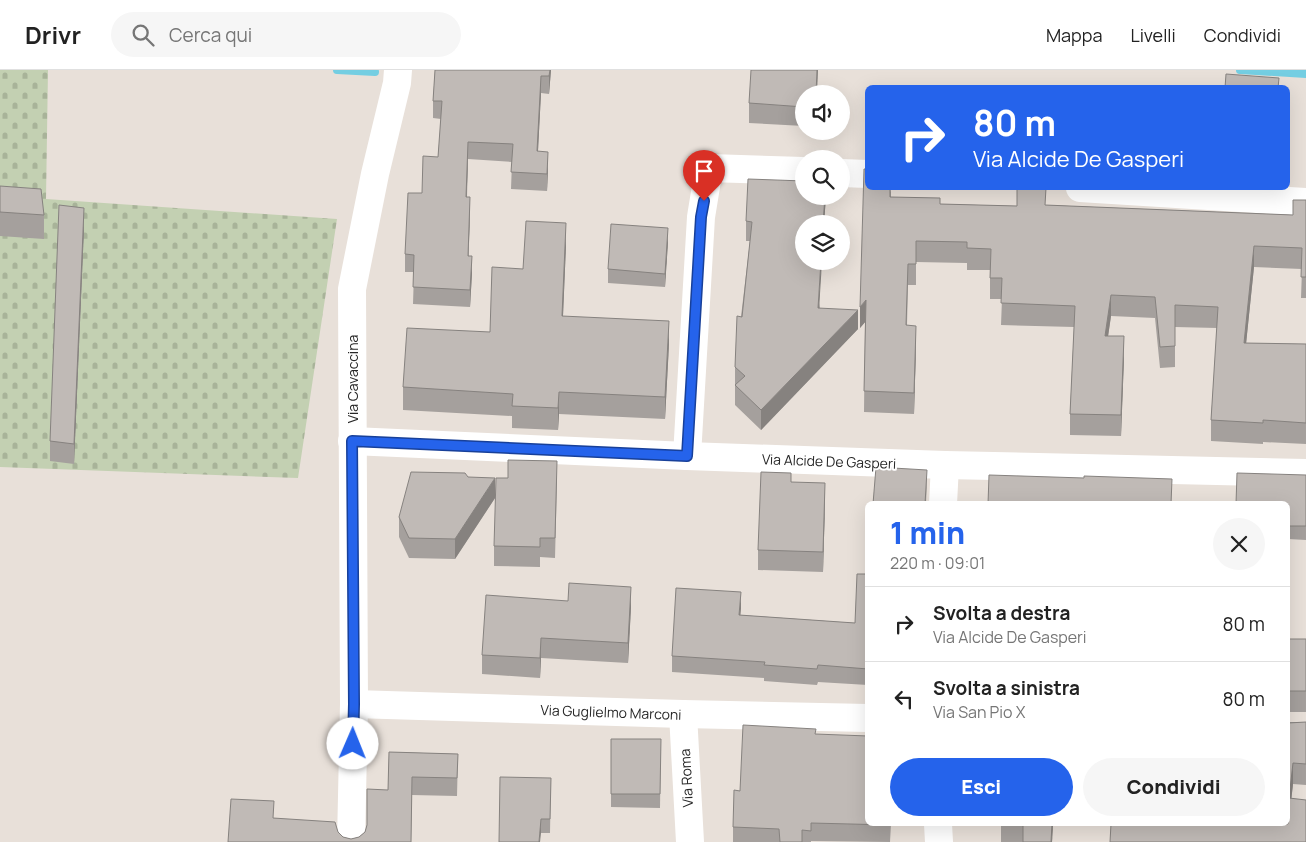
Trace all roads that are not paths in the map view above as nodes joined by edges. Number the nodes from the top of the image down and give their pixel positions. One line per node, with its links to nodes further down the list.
1 (398, 70): 7 (street, Via Cavaccina)
2 (795, 171): 8 (street)
3 (850, 173): 4 (street)
4 (865, 174)
5 (1112, 190): 6 (street)
6 (1306, 202)
7 (352, 441): 8 (street, Via Alcide De Gasperi); 12 (street, Via Cavaccina)
8 (687, 456): 9 (street, Via Alcide De Gasperi)
9 (945, 465): 10 (street, Via Alcide De Gasperi); 11 (street)
10 (1306, 473)
11 (943, 501)
12 (354, 704): 13 (street, Via Guglielmo Marconi); 16 (street, Via Cavaccina)
13 (683, 714): 14 (street, Via Guglielmo Marconi); 17 (street, Via Roma)
14 (865, 718)
15 (938, 826): 18 (street)
16 (350, 842)
17 (690, 842)
18 (939, 842)

